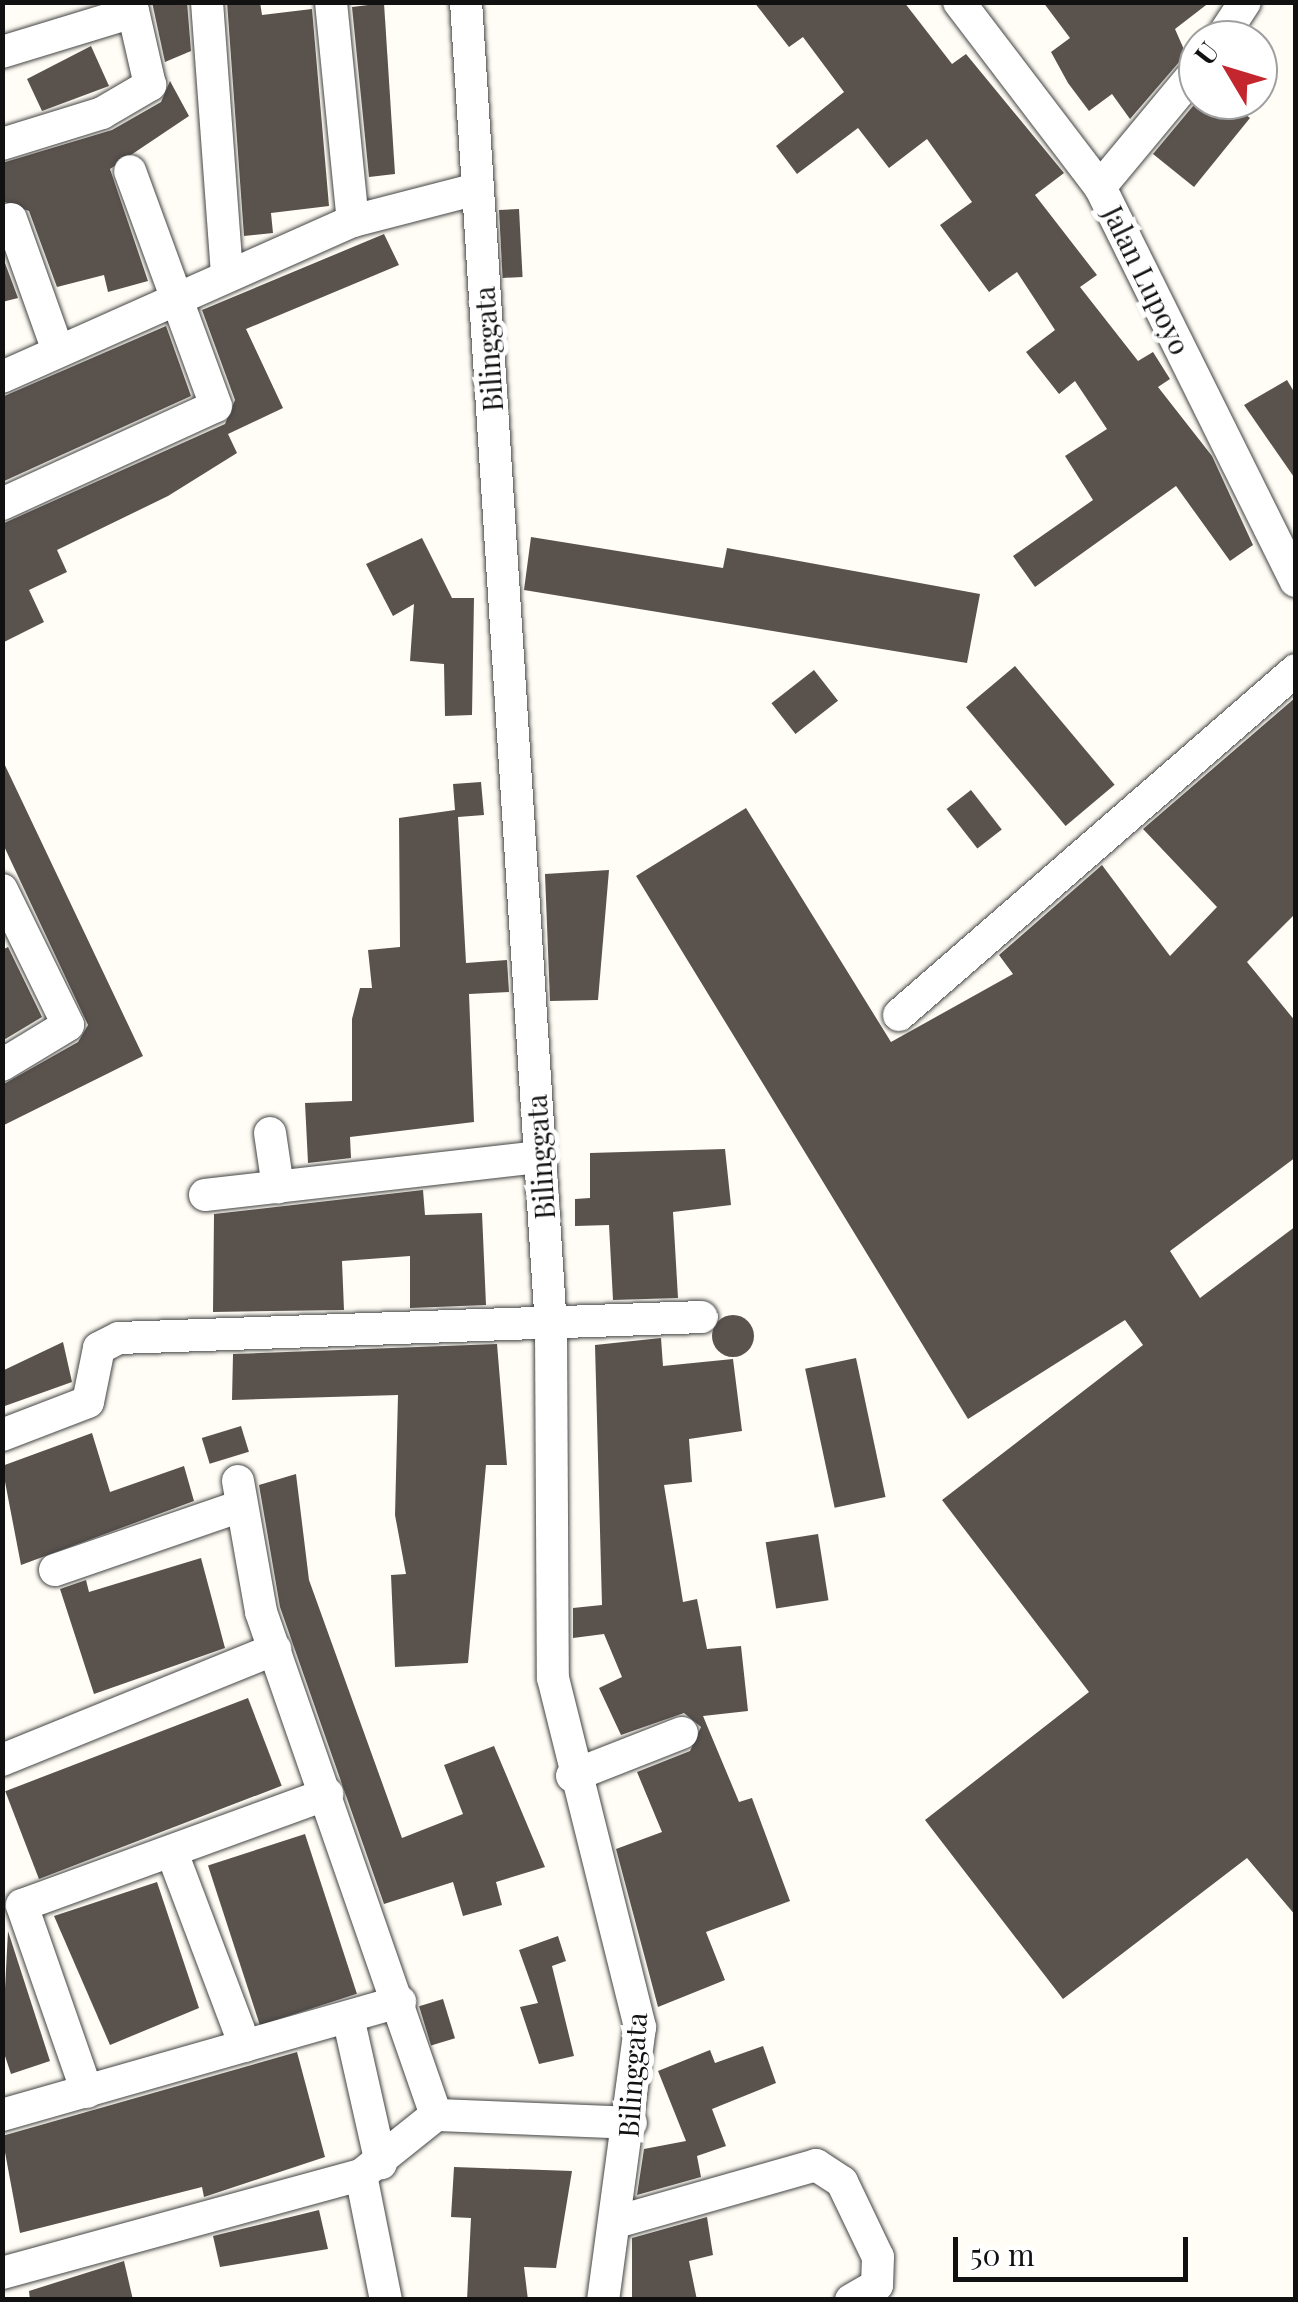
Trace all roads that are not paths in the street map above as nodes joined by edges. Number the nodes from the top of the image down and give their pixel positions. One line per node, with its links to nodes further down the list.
1 (207, 2): 14 (street)
2 (331, 2): 13 (street)
3 (466, 2): 11 (street, Bilinggata)
4 (959, 2): 10 (street, Jalan Lupoyo)
5 (121, 9): 6 (street); 8 (street)
6 (2, 52)
7 (1178, 94): 10 (street)
8 (2, 144)
9 (130, 171): 15 (street)
10 (1100, 187): 19 (street, Jalan Lupoyo)
11 (466, 190): 13 (street); 25 (street, Bilinggata)
12 (11, 220): 16 (street)
13 (353, 221): 14 (street)
14 (227, 274): 15 (street)
15 (179, 296): 16 (street); 18 (street)
16 (58, 351): 17 (street)
17 (2, 377)
18 (2, 504)
19 (1296, 581)
20 (1296, 670): 22 (street)
21 (2, 890): 23 (street)
22 (899, 1016)
23 (2, 1065)
24 (270, 1133): 26 (street)
25 (524, 1158): 26 (street); 29 (street, Bilinggata)
26 (278, 1187): 27 (street)
27 (205, 1195)
28 (702, 1317): 29 (street)
29 (527, 1329): 30 (street); 35 (street, Bilinggata)
30 (2, 1435)
31 (56, 1570): 32 (street)
32 (275, 1649): 34 (street); 36 (street)
33 (682, 1733): 35 (street)
34 (2, 1760)
35 (572, 1776): 45 (street, Bilinggata)
36 (327, 1794): 37 (street); 39 (street)
37 (173, 1855): 38 (street); 41 (street)
38 (12, 1908): 42 (street)
39 (400, 2002): 40 (street); 44 (street)
40 (348, 2017): 41 (street); 46 (street)
41 (245, 2046): 42 (street)
42 (87, 2092): 43 (street)
43 (2, 2114)
44 (436, 2115): 45 (street); 46 (street)
45 (631, 2124): 47 (street, Bilinggata)
46 (371, 2169): 48 (street); 49 (street)
47 (616, 2222): 50 (street, Bilinggata); 51 (street)
48 (2, 2273)
49 (386, 2300)
50 (603, 2300)
51 (851, 2300)

